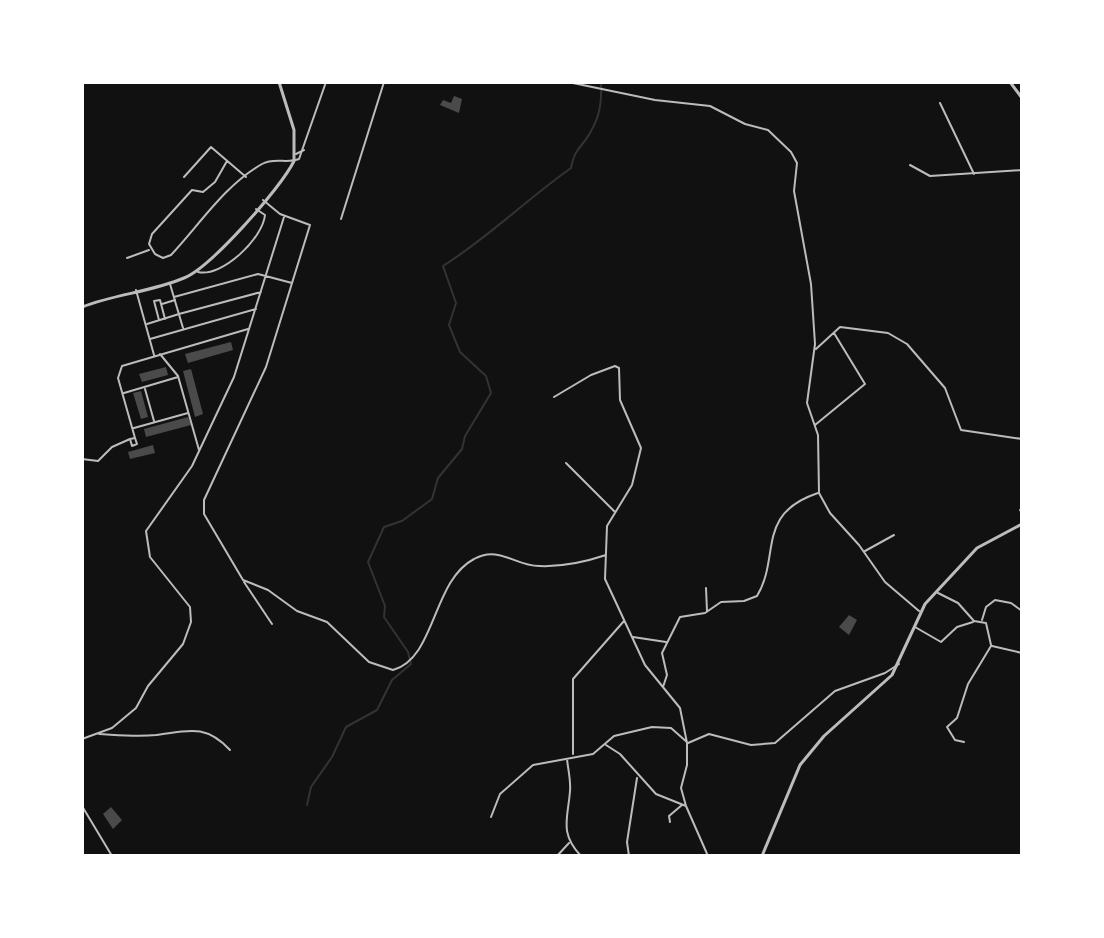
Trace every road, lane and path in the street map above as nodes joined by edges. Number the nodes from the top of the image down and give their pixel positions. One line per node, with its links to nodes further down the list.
1 (279, 82): 9 (street)
2 (326, 82): 8 (street)
3 (384, 82): 22 (street)
4 (568, 82): 43 (street)
5 (1010, 82): 6 (street)
6 (1022, 98)
7 (940, 103): 16 (street)
8 (305, 150): 9 (street); 11 (street)
9 (296, 154): 11 (street)
10 (227, 161): 17 (street); 18 (street); 23 (street)
11 (294, 161): 12 (street); 15 (street)
12 (281, 162): 15 (street); 18 (street)
13 (910, 165): 16 (street)
14 (1022, 170): 16 (street)
15 (288, 172): 19 (street)
16 (975, 175)
17 (184, 177)
18 (246, 177): 23 (street)
19 (263, 200): 20 (street); 21 (street)
20 (256, 209): 25 (street); 25 (street)
21 (285, 216): 26 (street); 28 (street)
22 (341, 219)
23 (151, 249): 24 (street)
24 (127, 258)
25 (197, 272): 27 (street)
26 (267, 275): 28 (street); 30 (street); 31 (street)
27 (170, 283): 29 (street); 31 (street)
28 (292, 283): 66 (street)
29 (136, 290): 33 (street); 38 (street)
30 (262, 291): 34 (street); 35 (street)
31 (174, 299): 32 (street); 35 (street)
32 (161, 304): 36 (street); 37 (street)
33 (82, 307)
34 (256, 309): 39 (street); 40 (street)
35 (179, 314): 36 (street); 40 (street)
36 (165, 319): 37 (street)
37 (159, 320): 38 (street)
38 (146, 325): 42 (street)
39 (250, 329): 44 (street); 57 (street)
40 (183, 330): 42 (street)
41 (833, 332): 43 (street); 52 (street); 56 (street)
42 (150, 339): 45 (street)
43 (815, 349): 52 (street)
44 (160, 354): 45 (street); 46 (street)
45 (154, 356): 48 (street)
46 (178, 377): 47 (street); 50 (street)
47 (145, 387): 48 (street); 51 (street)
48 (123, 393): 53 (street)
49 (554, 397): 61 (street)
50 (188, 413): 51 (street); 57 (street)
51 (154, 422): 53 (street)
52 (815, 425): 60 (street)
53 (133, 428): 54 (street)
54 (135, 438): 55 (street); 55 (street)
55 (130, 439): 58 (street)
56 (1022, 439)
57 (199, 451): 83 (street)
58 (82, 459)
59 (566, 463): 61 (street)
60 (819, 493): 64 (street); 69 (street)
61 (616, 513): 65 (street)
62 (1022, 524): 68 (street)
63 (894, 535): 64 (street)
64 (864, 552): 70 (street)
65 (606, 555): 66 (street); 72 (street)
66 (243, 580): 75 (street)
67 (706, 588): 69 (street)
68 (937, 593): 70 (street); 73 (street)
69 (707, 611): 78 (street)
70 (920, 611): 76 (street)
71 (1022, 611): 74 (street)
72 (625, 620): 77 (street); 89 (street)
73 (974, 621): 74 (street); 76 (street)
74 (981, 621): 79 (street)
75 (272, 624)
76 (915, 627): 81 (street)
77 (632, 637): 78 (street); 82 (street)
78 (668, 642): 82 (street)
79 (991, 646): 80 (street); 85 (street)
80 (1022, 653)
81 (899, 664): 86 (street); 102 (street)
82 (663, 688): 86 (street)
83 (94, 734): 84 (street); 88 (street)
84 (82, 739)
85 (964, 742)
86 (687, 743): 87 (street); 92 (street)
87 (605, 744): 89 (street); 91 (street)
88 (230, 750)
89 (573, 755): 90 (street)
90 (566, 757): 94 (street); 96 (street)
91 (638, 777): 92 (street); 100 (street)
92 (685, 805): 95 (street); 101 (street)
93 (82, 806): 97 (street)
94 (491, 817)
95 (670, 822)
96 (570, 843): 98 (street); 99 (street)
97 (112, 856)
98 (557, 856)
99 (580, 856)
100 (629, 856)
101 (708, 856)
102 (762, 856)

